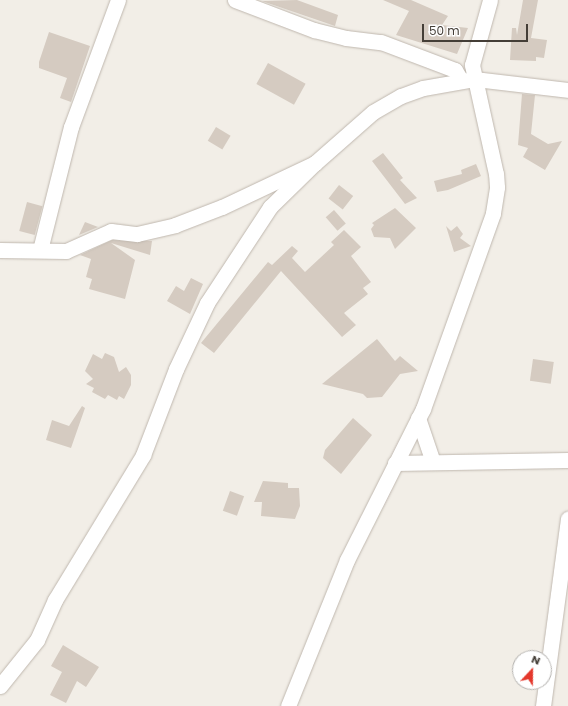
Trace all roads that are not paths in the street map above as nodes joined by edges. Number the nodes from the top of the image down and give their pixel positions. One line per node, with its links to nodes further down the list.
1 (118, 0): 8 (street)
2 (236, 0): 4 (street)
3 (490, 0): 4 (street)
4 (468, 80): 5 (street); 6 (street); 9 (street)
5 (568, 90)
6 (314, 163): 8 (street); 14 (street)
7 (0, 250): 8 (street)
8 (40, 250)
9 (418, 418): 11 (street); 12 (street)
10 (568, 460): 11 (street)
11 (433, 462): 12 (street)
12 (396, 464): 15 (street)
13 (568, 519): 16 (street)
14 (0, 686)
15 (288, 706)
16 (543, 706)

